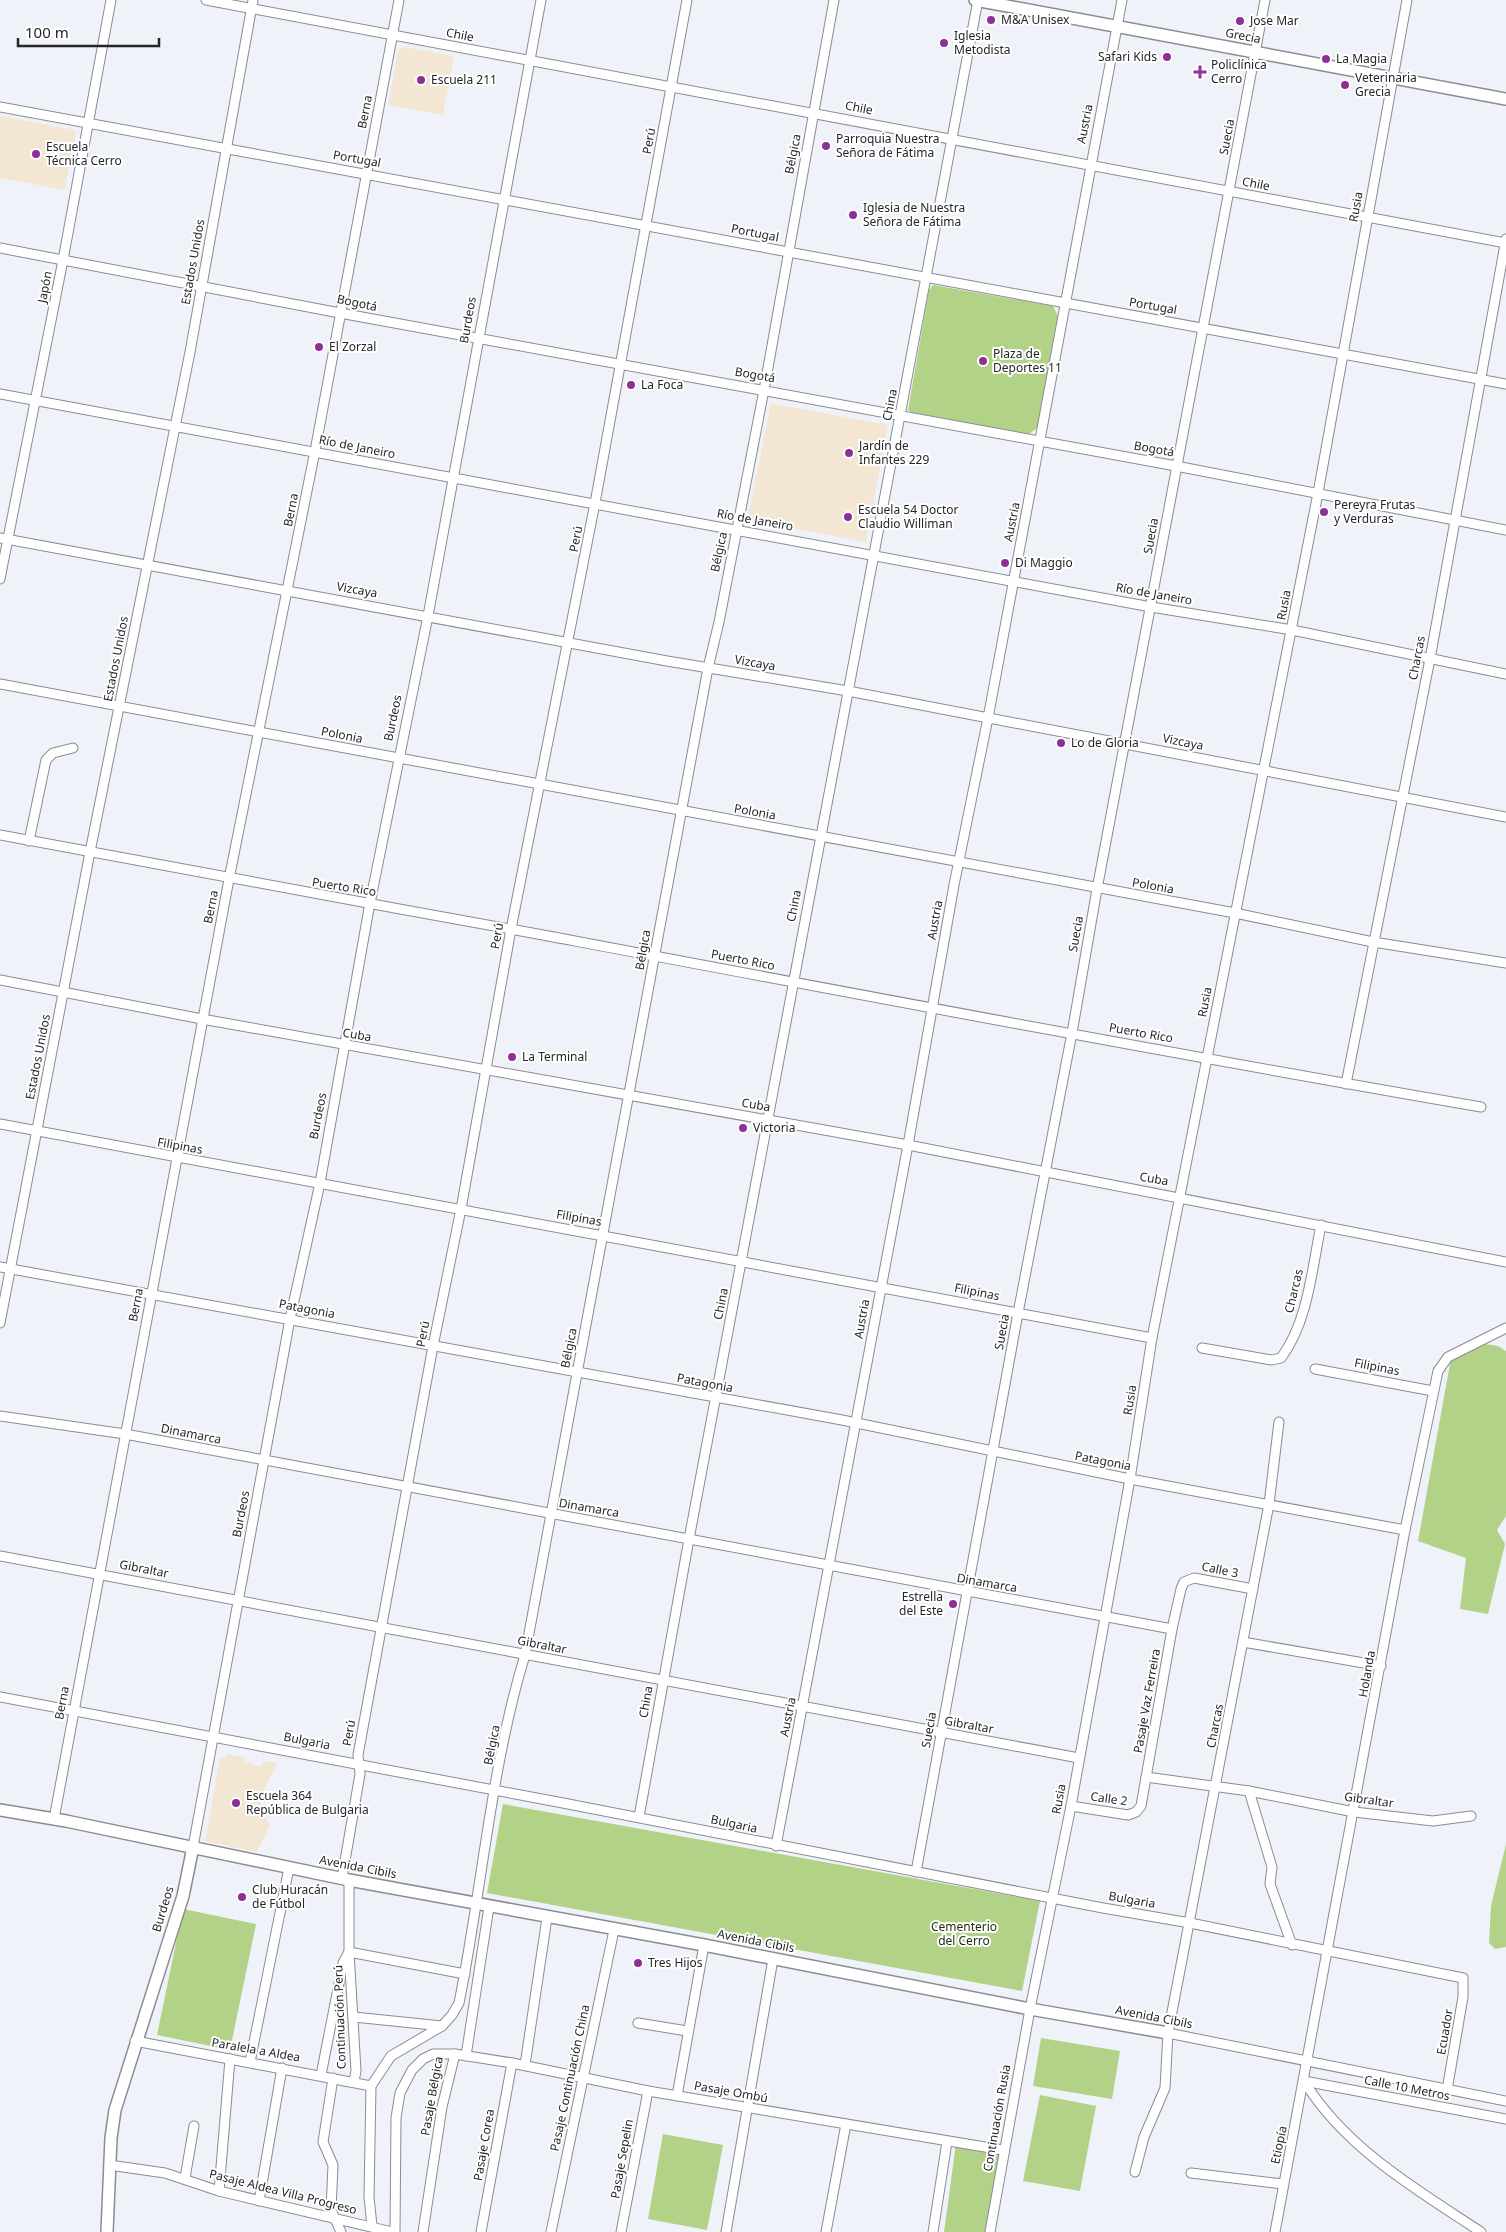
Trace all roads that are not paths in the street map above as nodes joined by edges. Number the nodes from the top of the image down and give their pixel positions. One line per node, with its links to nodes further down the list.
1 (111, 0): 21 (street, Japón)
2 (206, 0): 11 (street, Chile)
3 (398, 0): 13 (street, Berna)
4 (541, 0): 15 (street, Burdeos)
5 (687, 0): 17 (street, Perú)
6 (834, 0): 20 (street, Bélgica)
7 (977, 0): 12 (street, Grecia); 22 (street, China)
8 (1122, 0): 12 (street, Austria)
9 (1265, 0): 14 (street, Suecia)
10 (1407, 0): 16 (street, Rusia)
11 (252, 4): 13 (street, Chile); 23 (street, Estados Unidos)
12 (1117, 26): 14 (street, Grecia); 24 (street, Austria)
13 (392, 35): 15 (street, Chile); 25 (street, Berna)
14 (1256, 52): 16 (street, Grecia); 26 (street, Suecia)
15 (530, 60): 17 (street, Chile); 27 (street, Burdeos)
16 (1393, 78): 18 (street, Grecia); 28 (street, Rusia)
17 (671, 86): 20 (street, Chile); 29 (street, Perú)
18 (1506, 99)
19 (0, 107): 21 (street, Portugal)
20 (814, 112): 22 (street, Chile); 32 (street, Bélgica)
21 (88, 123): 23 (street, Portugal); 33 (street, Japón)
22 (951, 138): 24 (street, Chile); 34 (street, China)
23 (226, 148): 25 (street, Portugal); 35 (street, Estados Unidos)
24 (1090, 164): 26 (street, Chile); 36 (street, Austria)
25 (366, 174): 27 (street, Portugal); 37 (street, Berna)
26 (1229, 191): 28 (street, Chile); 38 (street, Suecia)
27 (504, 200): 29 (street, Portugal); 39 (street, Burdeos)
28 (1367, 217): 30 (street, Chile); 40 (street, Rusia)
29 (647, 226): 32 (street, Portugal); 41 (street, Perú)
30 (1506, 241): 42 (street, Charcas)
31 (0, 248): 33 (street, Bogotá)
32 (788, 252): 34 (street, Portugal); 44 (street, Bélgica)
33 (63, 260): 35 (street, Bogotá); 46 (street, Japón)
34 (926, 277): 36 (street, Portugal); 47 (street, China)
35 (201, 285): 37 (street, Bogotá); 48 (street, Estados Unidos)
36 (1065, 303): 38 (street, Portugal); 49 (street, Austria)
37 (340, 313): 39 (street, Bogotá); 50 (street, Berna)
38 (1203, 328): 40 (street, Portugal); 51 (street, Suecia)
39 (479, 338): 41 (street, Bogotá); 52 (street, Burdeos)
40 (1343, 353): 42 (street, Portugal); 53 (street, Rusia)
41 (621, 364): 44 (street, Bogotá); 54 (street, Perú)
42 (1480, 378): 43 (street, Portugal); 55 (street, Charcas)
43 (1506, 384)
44 (764, 390): 47 (street, Bogotá); 56 (street, Bélgica)
45 (0, 394): 46 (street, Río de Janeiro)
46 (36, 400): 48 (street, Río de Janeiro); 58 (street, Japón)
47 (900, 415): 49 (street, Bogotá); 59 (street, China)
48 (175, 425): 50 (street, Río de Janeiro); 60 (street, Estados Unidos)
49 (1040, 442): 51 (street, Bogotá); 62 (street, Austria)
50 (316, 451): 52 (street, Río de Janeiro); 63 (street, Berna)
51 (1176, 466): 53 (street, Bogotá); 64 (street, Suecia)
52 (453, 478): 54 (street, Río de Janeiro); 65 (street, Burdeos)
53 (1318, 493): 55 (street, Bogotá); 66 (street, Rusia)
54 (595, 503): 56 (street, Río de Janeiro); 67 (street, Perú)
55 (1455, 520): 57 (street, Bogotá); 68 (street, Charcas)
56 (736, 530): 59 (street, Río de Janeiro); 69 (street, Bélgica)
57 (1506, 530)
58 (4, 538): 60 (street, Vizcaya); 61 (street, Japón)
59 (874, 554): 62 (street, Río de Janeiro); 72 (street, China)
60 (149, 565): 63 (street, Vizcaya); 73 (street, Estados Unidos)
61 (0, 579)
62 (1013, 580): 64 (street, Río de Janeiro); 74 (street, Austria)
63 (288, 590): 65 (street, Vizcaya); 75 (street, Berna)
64 (1152, 607): 66 (street, Río de Janeiro); 76 (street, Suecia)
65 (428, 616): 67 (street, Vizcaya); 78 (street, Burdeos)
66 (1292, 630): 68 (street, Río de Janeiro); 79 (street, Rusia)
67 (568, 642): 69 (street, Vizcaya); 80 (street, Perú)
68 (1430, 659): 70 (street, Río de Janeiro); 81 (street, Charcas)
69 (708, 668): 72 (street, Vizcaya); 82 (street, Bélgica)
70 (1506, 674)
71 (0, 684): 73 (street, Polonia)
72 (848, 691): 74 (street, Vizcaya); 85 (street, China)
73 (120, 706): 75 (street, Polonia); 87 (street, Estados Unidos)
74 (988, 718): 76 (street, Vizcaya); 88 (street, Austria)
75 (258, 732): 78 (street, Polonia); 89 (street, Berna)
76 (1124, 743): 79 (street, Vizcaya); 90 (street, Suecia)
77 (73, 748): 86 (street)
78 (399, 758): 80 (street, Polonia); 91 (street, Burdeos)
79 (1265, 770): 81 (street, Vizcaya); 92 (street, Rusia)
80 (539, 783): 82 (street, Polonia); 93 (street, Perú)
81 (1402, 797): 83 (street, Vizcaya); 94 (street, Charcas)
82 (681, 811): 85 (street, Polonia); 95 (street, Bélgica)
83 (1506, 817)
84 (0, 835): 86 (street, Puerto Rico)
85 (820, 838): 88 (street, Polonia); 98 (street, China)
86 (29, 840): 87 (street, Puerto Rico)
87 (90, 852): 89 (street, Puerto Rico); 99 (street, Estados Unidos)
88 (959, 864): 90 (street, Polonia); 100 (street, Austria)
89 (229, 879): 91 (street, Puerto Rico); 101 (street, Berna)
90 (1097, 889): 92 (street, Polonia); 102 (street, Suecia)
91 (370, 903): 93 (street, Puerto Rico); 103 (street, Burdeos)
92 (1235, 913): 94 (street, Polonia); 104 (street, Rusia)
93 (511, 929): 95 (street, Puerto Rico); 105 (street, Perú)
94 (1373, 942): 96 (street, Polonia); 106 (street, Charcas)
95 (655, 956): 98 (street, Puerto Rico); 107 (street, Bélgica)
96 (1506, 963)
97 (0, 980): 99 (street, Cuba)
98 (793, 983): 100 (street, Puerto Rico); 109 (street, China)
99 (64, 993): 101 (street, Cuba); 111 (street, Estados Unidos)
100 (932, 1007): 102 (street, Puerto Rico); 112 (street, Austria)
101 (202, 1019): 103 (street, Cuba); 113 (street, Berna)
102 (1072, 1033): 104 (street, Puerto Rico); 114 (street, Suecia)
103 (346, 1045): 105 (street, Cuba); 115 (street, Burdeos)
104 (1207, 1058): 106 (street, Puerto Rico); 116 (street, Rusia)
105 (486, 1071): 107 (street, Cuba); 117 (street, Perú)
106 (1346, 1084): 108 (street, Puerto Rico)
107 (627, 1097): 109 (street, Cuba); 119 (street, Bélgica)
108 (1481, 1107)
109 (768, 1120): 112 (street, Cuba); 120 (street, China)
110 (0, 1124): 111 (street, Filipinas)
111 (36, 1132): 113 (street, Filipinas); 123 (street, Estados Unidos)
112 (908, 1145): 114 (street, Cuba); 124 (street, Austria)
113 (177, 1158): 115 (street, Filipinas); 125 (street, Berna)
114 (1045, 1173): 116 (street, Cuba); 126 (street, Suecia)
115 (320, 1183): 117 (street, Filipinas); 127 (street, Burdeos)
116 (1180, 1197): 118 (street, Cuba); 130 (street, Rusia)
117 (461, 1209): 119 (street, Filipinas); 131 (street, Perú)
118 (1321, 1225): 121 (street, Cuba); 132 (street, Charcas)
119 (603, 1235): 120 (street, Filipinas); 134 (street, Bélgica)
120 (742, 1261): 124 (street, Filipinas); 136 (street, China)
121 (1506, 1262)
122 (0, 1266): 123 (street, Patagonia)
123 (10, 1268): 125 (street, Patagonia); 128 (street, Estados Unidos)
124 (881, 1287): 126 (street, Filipinas); 139 (street, Austria)
125 (151, 1293): 127 (street, Patagonia); 140 (street, Berna)
126 (1018, 1313): 130 (street, Filipinas); 141 (street, Suecia)
127 (290, 1319): 131 (street, Patagonia); 142 (street, Burdeos)
128 (0, 1322)
129 (1506, 1328): 135 (street, Holanda)
130 (1152, 1338): 143 (street, Rusia)
131 (433, 1346): 134 (street, Patagonia); 144 (street, Perú)
132 (1202, 1348)
133 (1315, 1369): 135 (street, Filipinas)
134 (577, 1372): 136 (street, Patagonia); 146 (street, Bélgica)
135 (1434, 1391): 147 (street, Holanda)
136 (716, 1398): 139 (street, Patagonia); 148 (street, China)
137 (0, 1416): 140 (street, Dinamarca)
138 (1279, 1422): 145 (street, Charcas)
139 (856, 1423): 141 (street, Patagonia); 150 (street, Austria)
140 (124, 1434): 142 (street, Dinamarca); 151 (street, Berna)
141 (993, 1452): 143 (street, Patagonia); 154 (street, Suecia)
142 (265, 1461): 144 (street, Dinamarca); 155 (street, Burdeos)
143 (1130, 1479): 145 (street, Patagonia); 156 (street, Rusia)
144 (408, 1487): 146 (street, Dinamarca); 157 (street, Perú)
145 (1269, 1504): 147 (street, Patagonia); 153 (street, Charcas)
146 (551, 1514): 148 (street, Dinamarca); 160 (street, Bélgica)
147 (1405, 1530): 161 (street, Holanda)
148 (689, 1539): 150 (street, Dinamarca); 162 (street, China)
149 (0, 1556): 151 (street, Gibraltar)
150 (828, 1565): 154 (street, Dinamarca); 164 (street, Austria)
151 (98, 1573): 155 (street, Gibraltar); 165 (street, Berna)
152 (1184, 1582): 153 (street, Calle 3); 158 (street, Pasaje Vaz Ferreira)
153 (1252, 1589): 159 (street, Charcas)
154 (967, 1592): 156 (street, Dinamarca); 166 (street, Suecia)
155 (239, 1599): 157 (street, Gibraltar); 167 (street, Burdeos)
156 (1104, 1617): 158 (street, Dinamarca); 168 (street, Rusia)
157 (381, 1628): 160 (street, Gibraltar); 169 (street, Perú)
158 (1172, 1629): 170 (street, Pasaje Vaz Ferreira)
159 (1243, 1642): 161 (street); 171 (street, Charcas)
160 (525, 1655): 162 (street, Gibraltar); 172 (street, Bélgica)
161 (1381, 1666): 176 (street, Holanda)
162 (663, 1680): 164 (street, Gibraltar); 178 (street, China)
163 (0, 1697): 165 (street, Bulgaria)
164 (802, 1706): 166 (street, Gibraltar); 180 (street, Austria)
165 (74, 1711): 167 (street, Bulgaria); 179 (street, Berna)
166 (941, 1733): 168 (street, Gibraltar); 183 (street, Suecia)
167 (214, 1736): 169 (street, Bulgaria); 181 (street, Burdeos)
168 (1079, 1758): 174 (street, Rusia)
169 (359, 1764): 172 (street, Bulgaria); 184 (street, Perú)
170 (1146, 1777): 171 (street, Gibraltar); 174 (street, Calle 2)
171 (1216, 1786): 173 (street, Gibraltar); 189 (street, Charcas)
172 (495, 1791): 178 (street, Bulgaria); 186 (street, Bélgica)
173 (1249, 1791): 176 (street, Gibraltar); 192 (street)
174 (1071, 1806): 185 (street, Rusia)
175 (0, 1810): 179 (street, Avenida Cibils)
176 (1354, 1812): 177 (street, Gibraltar); 193 (street, Holanda)
177 (1472, 1816)
178 (639, 1817): 180 (street, Bulgaria)
179 (54, 1819): 181 (street, Avenida Cibils)
180 (776, 1846): 183 (street, Bulgaria)
181 (194, 1847): 182 (street, Avenida Cibils); 204 (street, Burdeos)
182 (289, 1868): 184 (street, Avenida Cibils); 208 (street)
183 (916, 1872): 185 (street, Bulgaria)
184 (346, 1879): 186 (street, Avenida Cibils); 194 (street, Continuación Perú)
185 (1052, 1898): 189 (street, Bulgaria); 198 (street, Rusia)
186 (475, 1904): 187 (street, Avenida Cibils); 196 (street)
187 (489, 1907): 188 (street, Avenida Cibils); 206 (street)
188 (547, 1918): 190 (street, Avenida Cibils); 211 (street)
189 (1190, 1923): 192 (street, Bulgaria); 203 (street, Charcas)
190 (614, 1930): 191 (street, Avenida Cibils); 214 (street, Pasaje Continuación China)
191 (704, 1945): 195 (street, Avenida Cibils); 202 (street)
192 (1292, 1945): 193 (street, Bulgaria)
193 (1328, 1951): 197 (street, Bulgaria); 210 (street, Holanda)
194 (350, 1952): 196 (street); 199 (street, Continuación Perú); 213 (street, Continuación Perú)
195 (774, 1959): 198 (street, Avenida Cibils); 223 (street)
196 (465, 1974): 201 (street)
197 (1463, 1978): 219 (street, Ecuador)
198 (1030, 2009): 203 (street, Avenida Cibils); 228 (street, Continuación Rusia)
199 (354, 2018): 201 (street); 216 (street, Continuación Perú)
200 (638, 2023): 202 (street)
201 (442, 2026): 218 (street)
202 (687, 2031): 221 (street)
203 (1168, 2033): 210 (street, Avenida Cibils); 230 (street, Charcas)
204 (135, 2041): 207 (street, Paralela a Aldea); 229 (street, Burdeos)
205 (454, 2054): 206 (street, Pasaje Ombú); 240 (street, Pasaje Bélgica); 241 (street, Pasaje Bélgica)
206 (466, 2056): 209 (street, Pasaje Ombú)
207 (230, 2059): 208 (street, Paralela a Aldea); 234 (street)
208 (250, 2062): 212 (street, Paralela a Aldea)
209 (512, 2063): 211 (street, Pasaje Ombú); 242 (street, Pasaje Corea)
210 (1307, 2063): 217 (street, Etiopía); 219 (street, Avenida Cibils)
211 (525, 2065): 214 (street, Pasaje Ombú)
212 (282, 2068): 213 (street, Paralela a Aldea); 235 (street)
213 (321, 2075): 215 (street, Paralela a Aldea)
214 (583, 2076): 220 (street, Pasaje Ombú); 243 (street, Pasaje Continuación China)
215 (333, 2078): 216 (street, Paralela a Aldea); 236 (street, Continuación Perú)
216 (354, 2081): 218 (street, Paralela a Aldea)
217 (1304, 2081): 224 (street, Calle 10 Metros); 233 (street, Etiopía); 250 (street)
218 (372, 2086): 237 (street)
219 (1447, 2090): 222 (street, Avenida Cibils)
220 (648, 2091): 221 (street, Pasaje Ombú); 244 (street, Pasaje Sepelin)
221 (677, 2096): 223 (street, Pasaje Ombú)
222 (1506, 2102)
223 (748, 2108): 225 (street, Pasaje Ombú); 245 (street)
224 (1506, 2119)
225 (846, 2124): 227 (street, Pasaje Ombú); 246 (street)
226 (194, 2126): 232 (street)
227 (947, 2142): 228 (street, Pasaje Ombú); 247 (street)
228 (1003, 2150): 248 (street, Continuación Rusia)
229 (109, 2164): 232 (street, Pasaje Aldea Villa Progreso); 238 (street, Burdeos)
230 (1135, 2172)
231 (1191, 2173): 233 (street)
232 (185, 2178): 234 (street, Pasaje Aldea Villa Progreso)
233 (1283, 2184): 249 (street, Etiopía)
234 (220, 2191): 235 (street, Pasaje Aldea Villa Progreso)
235 (259, 2201): 236 (street, Pasaje Aldea Villa Progreso)
236 (332, 2217): 237 (street, Pasaje Aldea Villa Progreso); 239 (street)
237 (372, 2226): 240 (street, Pasaje Aldea Villa Progreso)
238 (107, 2232)
239 (341, 2232)
240 (393, 2232)
241 (423, 2232)
242 (480, 2232)
243 (551, 2232)
244 (622, 2232)
245 (726, 2232)
246 (826, 2232)
247 (933, 2232)
248 (990, 2232)
249 (1275, 2232)
250 (1481, 2232)

